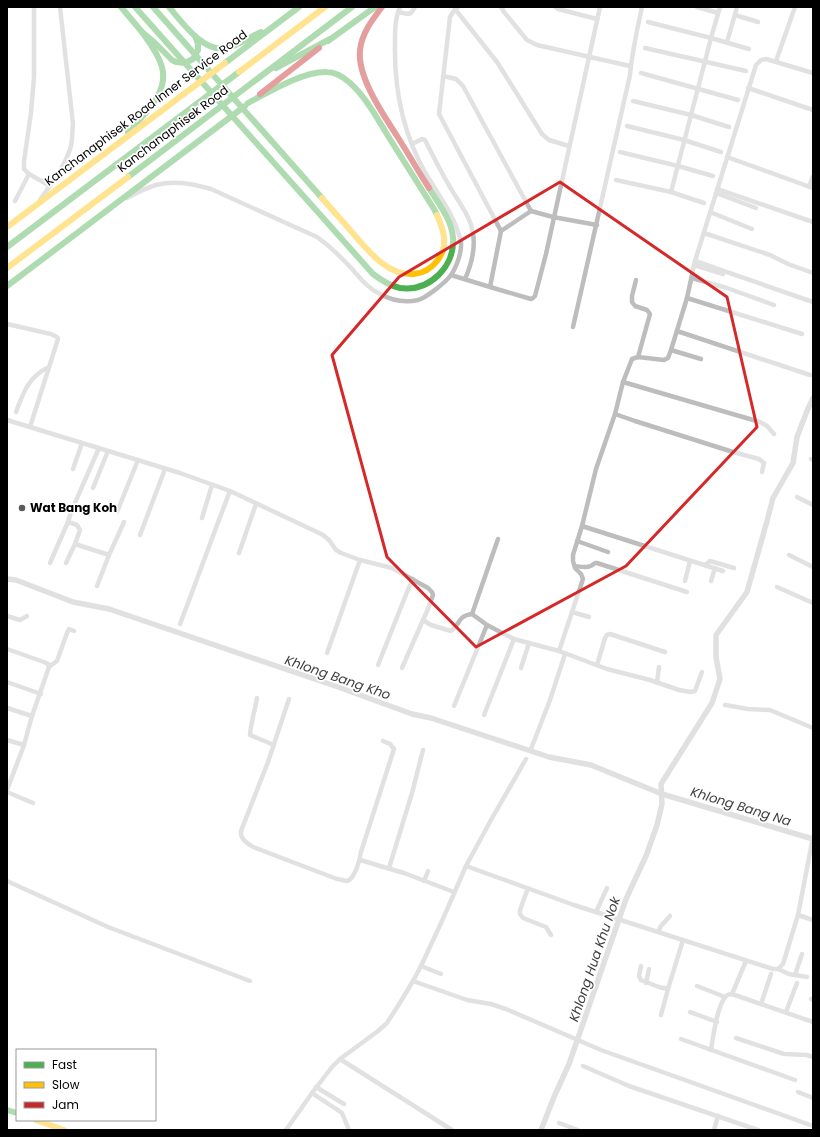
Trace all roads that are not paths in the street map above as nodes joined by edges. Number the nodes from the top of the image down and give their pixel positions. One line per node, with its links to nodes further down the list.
1 (34, 7): 64 (street)
2 (60, 7): 68 (street)
3 (121, 7): 31 (main road)
4 (135, 7): 11 (main road)
5 (153, 7): 51 (main road)
6 (169, 7): 32 (main road)
7 (299, 7): 30 (main road, Kanchanaphisek Road Inner Service Road)
8 (324, 7): 86 (main road, Kanchanaphisek Road)
9 (352, 7): 45 (main road, Kanchanaphisek Road)
10 (375, 7): 34 (main road)
11 (382, 7)
12 (400, 7): 24 (street)
13 (415, 7): 24 (street)
14 (501, 7): 38 (street)
15 (555, 7): 23 (street)
16 (600, 7): 27 (street)
17 (642, 7): 41 (street)
18 (697, 7): 25 (street)
19 (720, 7): 25 (street)
20 (737, 7): 26 (street)
21 (795, 7): 39 (street)
22 (457, 8): 46 (street); 59 (street)
23 (567, 9): 27 (street)
24 (398, 12): 58 (street)
25 (718, 13): 33 (street)
26 (735, 15): 29 (street); 35 (street)
27 (597, 19): 38 (street)
28 (648, 22): 33 (street)
29 (758, 22)
30 (273, 27): 32 (main road); 57 (main road, Kanchanaphisek Road Inner Service Road)
31 (142, 32): 32 (main road); 57 (main road)
32 (195, 36)
33 (711, 38): 35 (street); 40 (street)
34 (330, 40): 45 (main road); 51 (main road)
35 (727, 42): 37 (street)
36 (645, 48): 40 (street)
37 (749, 49)
38 (588, 57): 41 (street); 59 (street)
39 (776, 61): 44 (street); 48 (street)
40 (705, 62): 42 (street); 47 (street)
41 (630, 66): 81 (street)
42 (746, 71)
43 (641, 73): 47 (street)
44 (813, 73)
45 (264, 74): 88 (main road, Kanchanaphisek Road)
46 (444, 76): 77 (street); 84 (street)
47 (698, 88): 49 (street); 53 (street)
48 (748, 88): 52 (street); 62 (street)
49 (738, 100)
50 (633, 101): 53 (street)
51 (248, 103): 72 (main road)
52 (813, 110)
53 (691, 115): 55 (street); 56 (street)
54 (627, 126): 56 (street)
55 (729, 127)
56 (684, 140): 61 (street); 63 (street)
57 (116, 144): 74 (main road, Kanchanaphisek Road Inner Service Road)
58 (412, 144): 90 (street); 92 (street)
59 (569, 146): 79 (street)
60 (620, 152): 63 (street)
61 (721, 152)
62 (727, 157): 69 (street); 70 (street)
63 (678, 166): 65 (street); 71 (street)
64 (29, 174): 68 (street); 73 (street)
65 (713, 176)
66 (813, 176): 69 (street)
67 (616, 180): 71 (street)
68 (50, 186): 74 (street)
69 (811, 187)
70 (716, 191): 76 (street); 78 (street); 80 (street)
71 (671, 192): 75 (street)
72 (121, 200): 90 (street); 94 (main road)
73 (15, 201)
74 (38, 203): 82 (main road, Kanchanaphisek Road Inner Service Road)
75 (704, 203)
76 (756, 208)
77 (531, 211): 79 (street); 84 (street)
78 (710, 212): 83 (street); 85 (street)
79 (553, 217): 81 (street); 95 (street)
80 (813, 222)
81 (597, 225): 101 (street)
82 (7, 227)
83 (752, 229)
84 (501, 231): 95 (street)
85 (704, 233): 87 (street); 89 (street)
86 (7, 247)
87 (695, 263): 91 (street); 96 (street); 98 (street)
88 (7, 268)
89 (813, 273)
90 (451, 275): 92 (street)
91 (692, 278): 97 (street); 99 (street)
92 (465, 279): 95 (street)
93 (636, 280): 105 (street)
94 (7, 286)
95 (490, 287)
96 (766, 289)
97 (687, 298): 102 (street); 103 (street)
98 (813, 302)
99 (774, 305)
100 (7, 324): 107 (street)
101 (573, 327)
102 (677, 331): 104 (street); 108 (street)
103 (802, 334)
104 (671, 350): 105 (street); 106 (street)
105 (638, 357): 109 (street)
106 (701, 359)
107 (49, 367): 110 (street); 113 (street)
108 (810, 375)
109 (623, 382): 111 (street); 114 (street)
110 (16, 412)
111 (615, 414): 121 (street); 132 (street)
112 (7, 420): 113 (street)
113 (30, 427): 115 (street)
114 (774, 434)
115 (82, 443): 116 (street); 119 (street)
116 (99, 448): 117 (street); 130 (street)
117 (108, 451): 118 (street); 123 (street)
118 (138, 460): 120 (street); 128 (street)
119 (73, 469)
120 (165, 469): 122 (street); 133 (street)
121 (762, 472)
122 (212, 485): 124 (street); 129 (street)
123 (93, 488)
124 (230, 491): 126 (street); 164 (street)
125 (797, 497): 127 (street)
126 (256, 504): 138 (street); 141 (street)
127 (813, 505)
128 (117, 512)
129 (202, 518)
130 (68, 522): 136 (street); 143 (street)
131 (124, 522): 139 (street)
132 (582, 526): 135 (street); 142 (street)
133 (140, 535)
134 (498, 539): 159 (street)
135 (577, 541): 137 (street); 146 (street)
136 (75, 544): 139 (street); 144 (street)
137 (608, 552)
138 (238, 553)
139 (109, 556): 154 (street)
140 (790, 556): 147 (street)
141 (360, 560): 151 (street); 172 (street)
142 (690, 561): 145 (street); 152 (street)
143 (50, 562)
144 (66, 563)
145 (705, 565): 148 (street); 149 (street)
146 (575, 566): 156 (street); 158 (street)
147 (813, 566)
148 (715, 568): 150 (street); 153 (street)
149 (734, 568)
150 (723, 571)
151 (414, 579): 163 (street); 174 (street)
152 (685, 580)
153 (711, 581)
154 (97, 586)
155 (777, 588): 157 (street)
156 (687, 592)
157 (813, 603)
158 (572, 612): 162 (street); 170 (street)
159 (472, 614): 163 (street); 165 (street)
160 (7, 616): 161 (street)
161 (27, 616)
162 (589, 617)
163 (423, 620): 178 (street)
164 (180, 624)
165 (487, 625): 167 (street); 187 (street)
166 (74, 631): 176 (street)
167 (514, 639): 168 (street); 189 (street)
168 (529, 643): 170 (street); 179 (street)
169 (7, 650): 176 (street)
170 (559, 651): 173 (street)
171 (665, 652): 175 (street)
172 (327, 653)
173 (566, 654): 175 (street); 196 (street)
174 (378, 665)
175 (597, 665): 182 (street)
176 (49, 667): 183 (street)
177 (659, 667): 182 (street)
178 (402, 668)
179 (520, 668)
180 (702, 672): 182 (street)
181 (7, 682): 183 (street)
182 (657, 683)
183 (41, 694): 190 (street)
184 (257, 698): 194 (street)
185 (289, 699): 194 (street)
186 (725, 705): 191 (street)
187 (454, 706)
188 (7, 708): 190 (street)
189 (484, 715)
190 (32, 716): 195 (street)
191 (813, 728)
192 (7, 740): 195 (street)
193 (382, 741): 203 (street)
194 (274, 744): 203 (street)
195 (24, 745): 199 (street)
196 (531, 749)
197 (423, 750): 205 (street)
198 (526, 759): 204 (street)
199 (8, 784): 200 (street)
200 (7, 791): 201 (street)
201 (33, 803)
202 (813, 837): 213 (street)
203 (360, 860): 205 (street)
204 (466, 866): 209 (street); 211 (street)
205 (389, 868): 207 (street)
206 (428, 871): 207 (street)
207 (424, 880): 211 (street)
208 (7, 881): 229 (street)
209 (528, 888): 212 (street); 217 (street)
210 (606, 888): 212 (street)
211 (454, 892): 221 (street)
212 (596, 912): 216 (street)
213 (798, 915): 215 (street); 224 (street)
214 (670, 916): 216 (street)
215 (813, 920)
216 (658, 932): 218 (street)
217 (551, 935)
218 (682, 940): 220 (street); 234 (street)
219 (802, 954): 227 (street)
220 (746, 961): 224 (street); 235 (street)
221 (421, 966): 225 (street); 230 (street)
222 (641, 966): 231 (street)
223 (649, 969): 231 (street)
224 (778, 969): 227 (street)
225 (441, 974)
226 (772, 974): 237 (street)
227 (794, 975): 228 (street)
228 (807, 978)
229 (250, 981)
230 (413, 981): 247 (street); 258 (street)
231 (646, 983): 234 (street)
232 (796, 983): 239 (street)
233 (697, 986): 236 (street)
234 (668, 989): 240 (street)
235 (732, 994): 236 (street); 237 (street)
236 (725, 997): 241 (street)
237 (761, 1004): 239 (street)
238 (690, 1012): 241 (street)
239 (786, 1012): 242 (street)
240 (661, 1015)
241 (717, 1022): 245 (street)
242 (813, 1022)
243 (736, 1038): 246 (street)
244 (681, 1039): 245 (street)
245 (711, 1050): 249 (street)
246 (813, 1057)
247 (340, 1060): 250 (street); 262 (street)
248 (583, 1066): 255 (street)
249 (795, 1080)
250 (316, 1087): 252 (street); 254 (street)
251 (798, 1092): 253 (street)
252 (312, 1093): 260 (street); 261 (street)
253 (813, 1098)
254 (344, 1104)
255 (718, 1116): 264 (street); 265 (street)
256 (39, 1121): 259 (main road)
257 (558, 1123): 263 (street)
258 (813, 1126)
259 (64, 1130)
260 (286, 1130)
261 (349, 1130)
262 (452, 1130)
263 (578, 1130)
264 (714, 1130)
265 (758, 1130)

